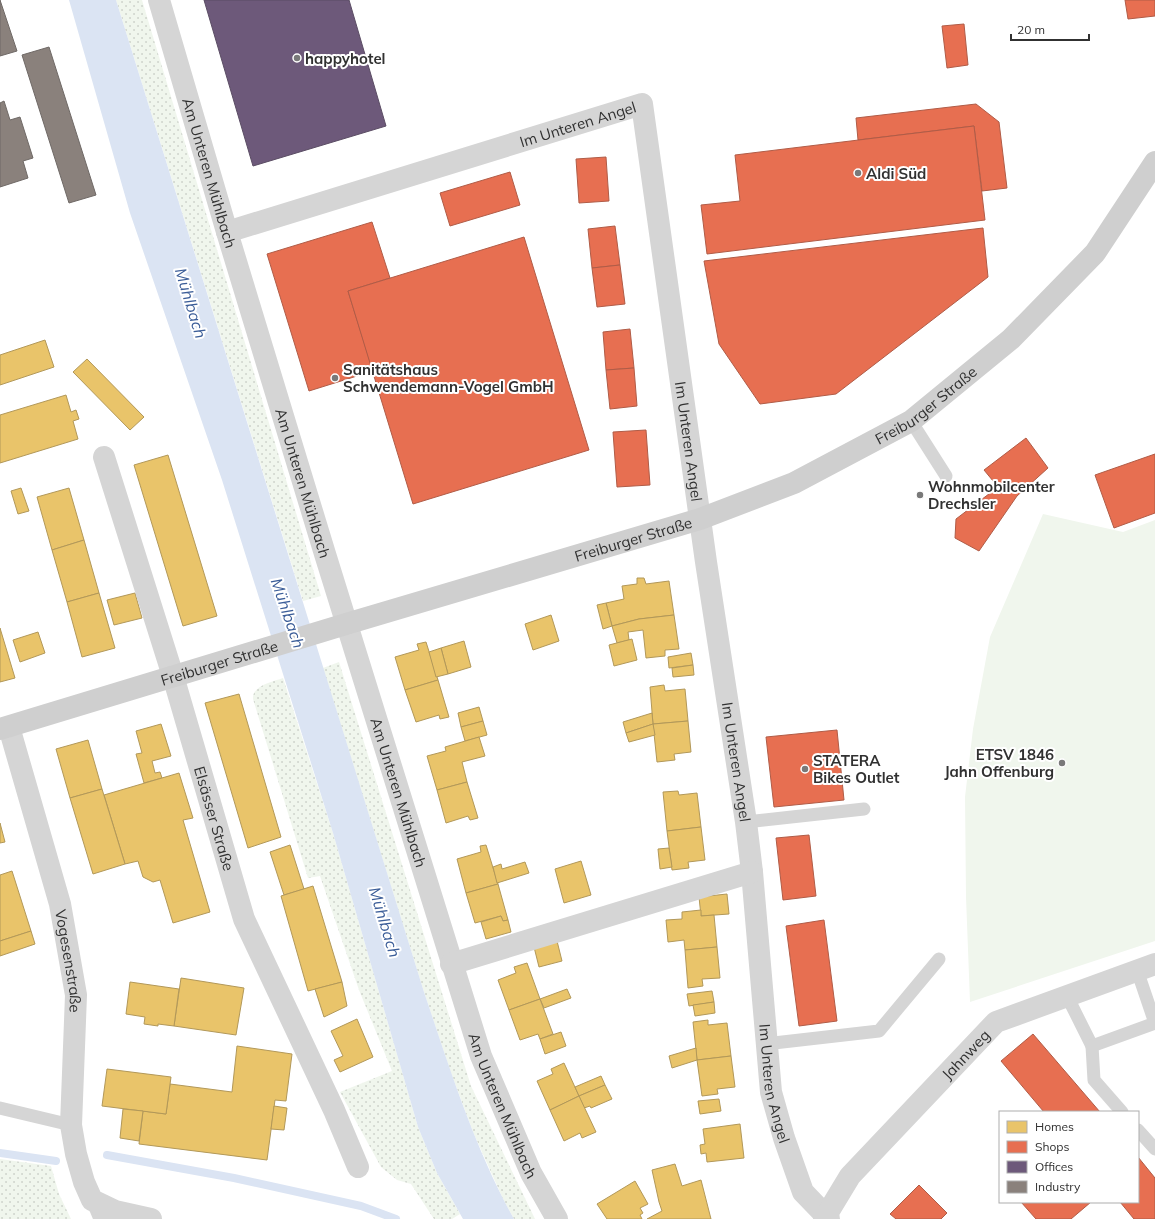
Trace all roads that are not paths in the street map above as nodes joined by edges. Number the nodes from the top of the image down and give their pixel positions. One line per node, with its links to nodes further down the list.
1 (159, 0): 3 (street, Am Unteren Mühlbach)
2 (1155, 162): 4 (main road, Freiburger Straße)
3 (227, 232): 7 (street, Im Unteren Angel); 8 (street, Am Unteren Mühlbach)
4 (911, 421): 6 (lane); 7 (main road, Freiburger Straße)
5 (104, 457): 9 (street, Elsässer Straße)
6 (946, 476)
7 (700, 519): 8 (main road, Freiburger Straße); 12 (street, Im Unteren Angel)
8 (346, 624): 9 (main road, Freiburger Straße); 15 (street, Am Unteren Mühlbach)
9 (173, 676): 10 (main road, Freiburger Straße); 25 (street, Elsässer Straße)
10 (4, 728): 22 (street, Vogesenstraße)
11 (864, 809): 12 (lane)
12 (746, 822): 13 (street, Im Unteren Angel)
13 (752, 872): 15 (street); 18 (street, Im Unteren Angel)
14 (939, 959): 18 (lane)
15 (451, 964): 29 (street, Am Unteren Mühlbach)
16 (1146, 967): 17 (street, Jahnweg); 19 (lane)
17 (1068, 996): 19 (lane); 27 (street, Jahnweg)
18 (766, 1044): 27 (street, Im Unteren Angel)
19 (1092, 1046): 21 (lane)
20 (0, 1108): 22 (lane)
21 (1121, 1111)
22 (71, 1125): 26 (street, Vogesenstraße)
23 (1139, 1131): 24 (lane)
24 (1155, 1149)
25 (358, 1167)
26 (96, 1209): 28 (street, Vogesenstraße)
27 (827, 1218)
28 (151, 1219)
29 (557, 1219)

